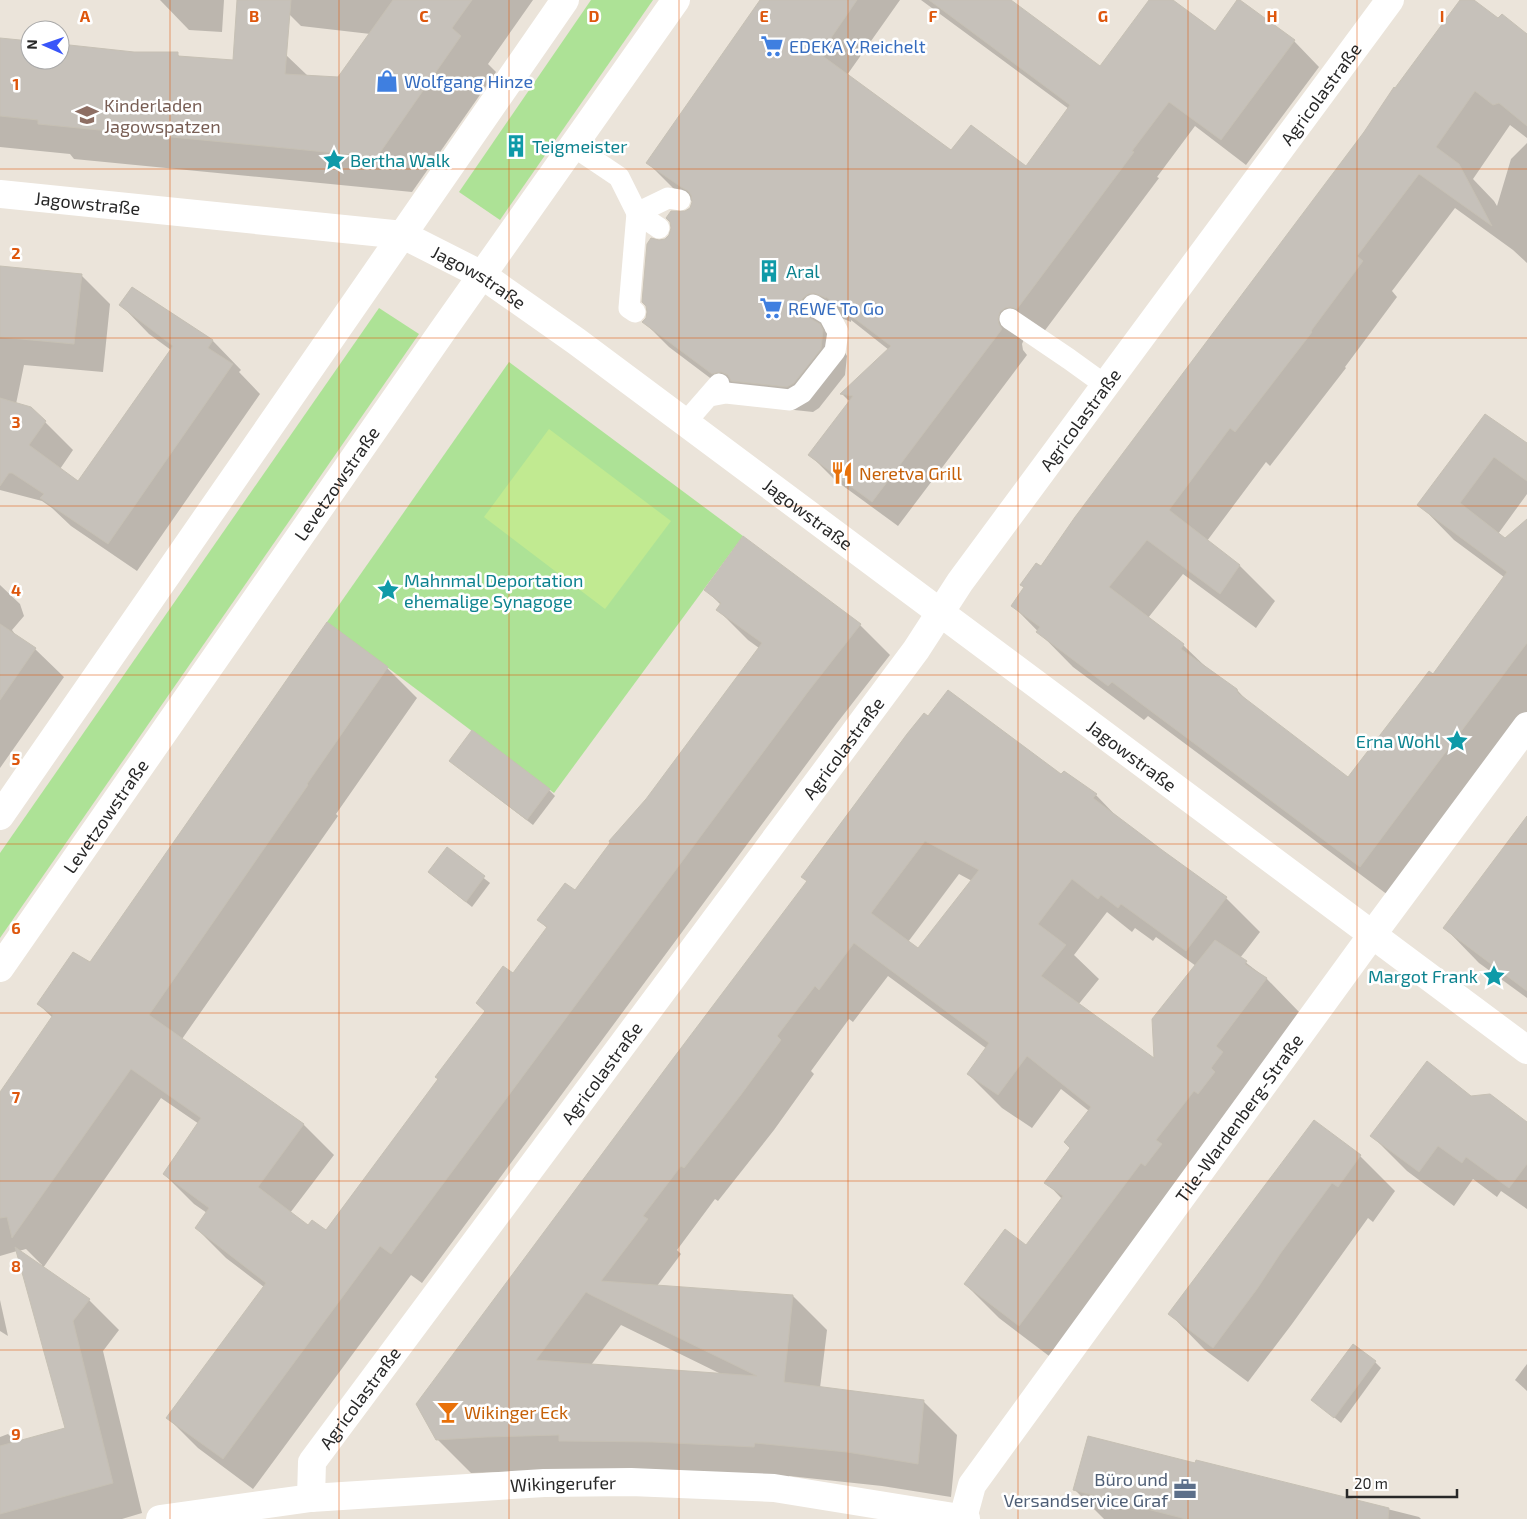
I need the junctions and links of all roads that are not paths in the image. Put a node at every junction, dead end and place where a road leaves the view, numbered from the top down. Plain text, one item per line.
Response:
1 (566, 0) edge
2 (676, 0) edge
3 (1390, 0) edge
4 (573, 146) junction
5 (0, 194) edge
6 (680, 200) dead end
7 (637, 213) junction
8 (659, 228) dead end
9 (402, 235) junction
10 (482, 274) junction
11 (813, 305) dead end
12 (635, 312) dead end
13 (1010, 319) dead end
14 (1105, 386) junction
15 (685, 423) junction
16 (939, 613) junction
17 (1527, 726) edge
18 (0, 816) edge
19 (1372, 935) junction
20 (0, 968) edge
21 (1527, 1050) edge
22 (312, 1498) junction
23 (160, 1519) edge
24 (965, 1519) edge

1 - 9 street
2 - 4 street, Levetzowstraße
3 - 14 street, Agricolastraße
4 - 7 lane
4 - 10 street, Levetzowstraße
5 - 9 street, Jagowstraße
6 - 7 lane
7 - 8 lane
7 - 12 lane
9 - 10 street, Jagowstraße
9 - 18 street
10 - 15 street, Jagowstraße
10 - 20 street, Levetzowstraße
11 - 15 lane
13 - 14 lane
14 - 16 street, Agricolastraße
15 - 16 street, Jagowstraße
16 - 19 street, Jagowstraße
16 - 22 street, Agricolastraße
17 - 19 street, Tile-Wardenberg-Straße
19 - 21 street, Jagowstraße
19 - 24 street, Tile-Wardenberg-Straße
22 - 23 street, Wikingerufer
22 - 24 street, Wikingerufer

